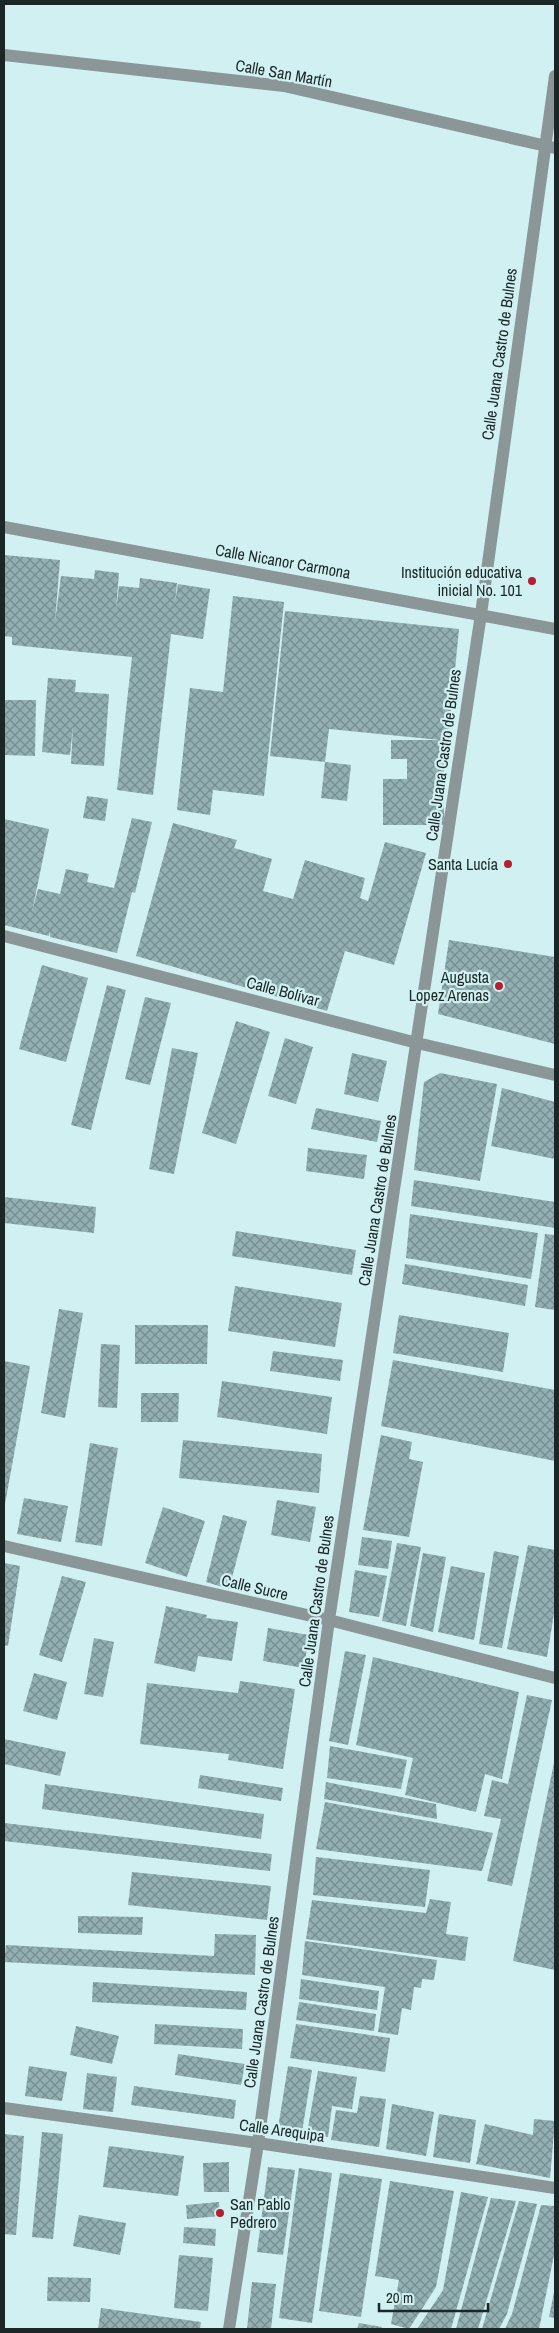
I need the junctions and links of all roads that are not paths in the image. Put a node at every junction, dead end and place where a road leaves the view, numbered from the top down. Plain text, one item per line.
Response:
1 (4, 55) edge
2 (555, 76) edge
3 (550, 147) edge
4 (4, 527) edge
5 (481, 614) junction
6 (555, 629) edge
7 (4, 936) edge
8 (417, 1043) junction
9 (555, 1075) edge
10 (4, 1546) edge
11 (329, 1620) junction
12 (555, 1678) edge
13 (4, 2108) edge
14 (258, 2143) junction
15 (555, 2188) edge
16 (229, 2329) edge

1 - 3 street, Calle San Martín
2 - 3 street, Calle Juana Castro de Bulnes
3 - 5 street, Calle Juana Castro de Bulnes
4 - 5 street, Calle Nicanor Carmona
5 - 6 street, Calle Nicanor Carmona
5 - 8 street, Calle Juana Castro de Bulnes
7 - 8 street, Calle Bolívar
8 - 9 street, Calle Bolívar
8 - 11 street, Calle Juana Castro de Bulnes
10 - 11 street, Calle Sucre
11 - 12 street, Calle Sucre
11 - 14 street, Calle Juana Castro de Bulnes
13 - 14 street, Calle Arequipa
14 - 15 street, Calle Arequipa
14 - 16 street, Calle Juana Castro de Bulnes

